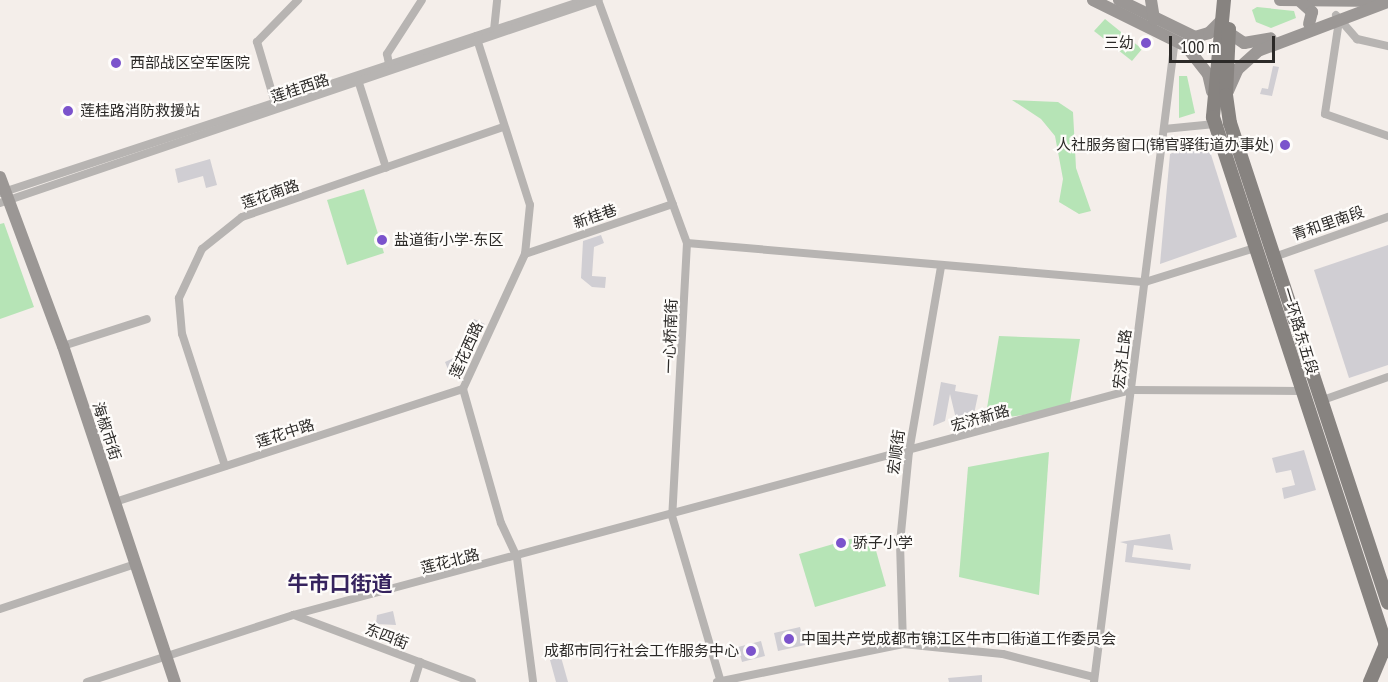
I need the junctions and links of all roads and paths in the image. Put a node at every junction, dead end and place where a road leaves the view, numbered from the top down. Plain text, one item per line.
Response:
1 (298, 0) edge
2 (422, 0) edge
3 (497, 0) edge
4 (585, 0) edge
5 (598, 0) edge
6 (1093, 0) edge
7 (1119, 0) edge
8 (1150, 0) edge
9 (1224, 0) edge
10 (1231, 0) edge
11 (1280, 0) edge
12 (1372, 0) edge
13 (1388, 1) edge
14 (1301, 3) junction
15 (1355, 15) junction
16 (1338, 18) junction
17 (1154, 20) junction
18 (1226, 21) junction
19 (1309, 24) junction
20 (494, 30) junction
21 (477, 39) junction
22 (1175, 39) junction
23 (1388, 46) edge
24 (389, 64) junction
25 (358, 78) junction
26 (1219, 94) junction
27 (276, 105) junction
28 (1215, 124) junction
29 (504, 127) junction
30 (1164, 129) junction
31 (1388, 136) edge
32 (386, 168) junction
33 (0, 177) edge
34 (4, 197) edge
35 (673, 204) junction
36 (1388, 217) edge
37 (687, 243) junction
38 (1258, 247) junction
39 (525, 254) junction
40 (1277, 256) junction
41 (941, 266) junction
42 (1145, 282) junction
43 (147, 319) dead end
44 (63, 346) junction
45 (1388, 377) edge
46 (463, 389) junction
47 (1131, 390) junction
48 (1301, 391) junction
49 (1320, 401) junction
50 (909, 452) junction
51 (225, 466) junction
52 (115, 502) junction
53 (672, 516) junction
54 (517, 558) junction
55 (135, 564) junction
56 (1388, 603) edge
57 (0, 609) edge
58 (294, 615) junction
59 (903, 644) junction
60 (1387, 647) edge
61 (165, 655) junction
62 (420, 663) junction
63 (1094, 679) edge
64 (87, 682) edge
65 (175, 682) edge
66 (414, 682) edge
67 (472, 682) edge
68 (533, 682) edge
69 (719, 682) edge
70 (1370, 682) edge

1 - 27 street
2 - 24 street
3 - 20 street
4 - 20 street, 莲桂西路
5 - 21 street, 莲桂西路
5 - 35 street, 一心桥南街
6 - 22 main road
7 - 17 main road
8 - 17 main road
9 - 18 main road
10 - 18 main road
11 - 14 main road
12 - 13 main road
12 - 14 main road
12 - 15 main road
12 - 16 main road
13 - 15 main road
14 - 19 main road
15 - 16 main road
16 - 19 main road
16 - 23 street
16 - 26 main road
16 - 31 street
17 - 18 main road
18 - 19 main road
18 - 26 main road, 一环路东五段
20 - 21 street, 莲桂西路
21 - 24 street, 莲桂西路
21 - 25 street, 莲桂西路
21 - 29 street, 莲花西路
22 - 26 main road
22 - 30 street, 宏济上路
24 - 25 street, 莲桂西路
25 - 27 street, 莲桂西路
25 - 32 street
26 - 28 main road, 一环路东五段
26 - 40 main road, 一环路东五段
27 - 34 street, 莲桂西路
28 - 30 street
28 - 38 main road, 一环路东五段
29 - 32 street, 莲花南路
29 - 39 street, 莲花西路
30 - 42 street, 宏济上路
32 - 51 street, 莲花南路
33 - 34 main road, 海椒市街
34 - 44 main road, 海椒市街
35 - 37 street, 一心桥南街
35 - 39 street, 新桂巷
36 - 40 street, 青和里南段
37 - 41 street
37 - 53 street, 一心桥南街
38 - 42 street
38 - 48 main road, 一环路东五段
39 - 46 street, 莲花西路
40 - 49 main road, 一环路东五段
41 - 42 street
41 - 50 street, 宏顺街
42 - 47 street, 宏济上路
43 - 44 street
44 - 52 main road, 海椒市街
45 - 49 street
46 - 51 street, 莲花中路
46 - 54 street, 莲花西路
47 - 48 street, 宏济新路
47 - 50 street, 宏济新路
47 - 63 street, 宏济上路
48 - 60 main road, 一环路东五段
49 - 56 main road, 一环路东五段
50 - 53 street, 宏济新路
50 - 59 street, 宏顺街
51 - 52 street, 莲花中路
52 - 55 main road, 海椒市街
53 - 54 street, 莲花北路
53 - 69 street, 一心桥南街
54 - 58 street, 莲花北路
54 - 68 street, 莲花西路
55 - 57 street
55 - 61 main road, 海椒市街
58 - 61 street, 莲花北路
58 - 62 street, 东四街
59 - 63 street
59 - 69 street
60 - 70 main road
61 - 64 street, 莲花北路
61 - 65 main road, 海椒市街
62 - 66 street
62 - 67 street, 东四街

